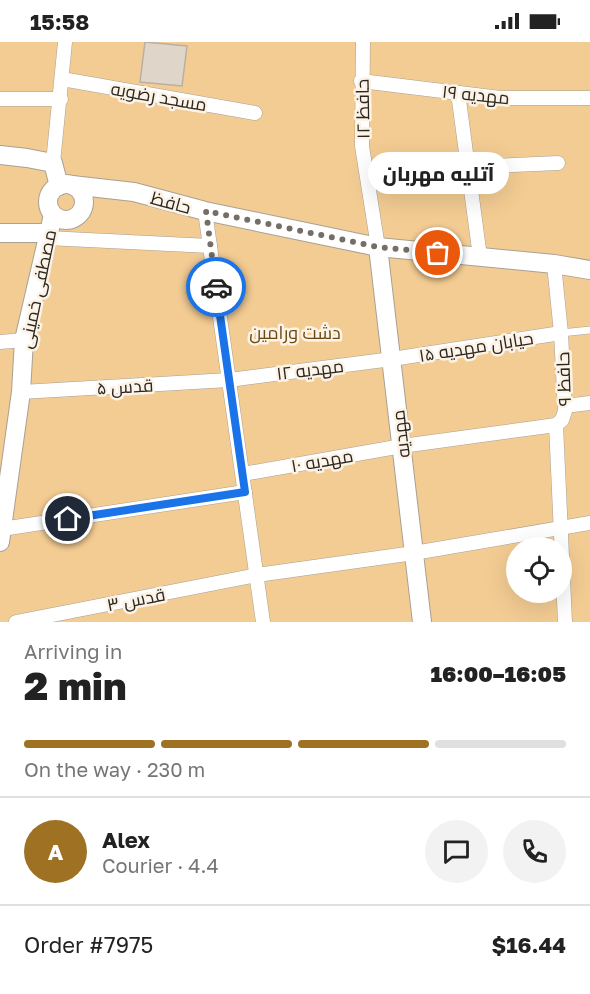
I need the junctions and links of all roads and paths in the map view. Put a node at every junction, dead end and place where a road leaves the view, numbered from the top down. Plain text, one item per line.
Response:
1 (65, 42) edge
2 (363, 42) edge
3 (62, 79) junction
4 (362, 81) junction
5 (458, 93) junction
6 (590, 98) edge
7 (0, 99) edge
8 (61, 99) junction
9 (255, 113) dead end
10 (0, 155) edge
11 (53, 163) junction
12 (558, 163) dead end
13 (468, 167) junction
14 (66, 186) junction
15 (134, 192) junction
16 (206, 211) junction
17 (81, 213) junction
18 (53, 215) junction
19 (0, 233) edge
20 (48, 236) junction
21 (210, 246) junction
22 (378, 247) junction
23 (480, 257) junction
24 (554, 264) junction
25 (590, 270) edge
26 (590, 330) edge
27 (561, 333) junction
28 (24, 340) junction
29 (0, 342) edge
30 (392, 359) junction
31 (229, 380) junction
32 (21, 392) junction
33 (590, 403) edge
34 (565, 406) junction
35 (556, 426) junction
36 (402, 446) junction
37 (6, 461) edge
38 (243, 474) junction
39 (245, 492) junction
40 (590, 523) edge
41 (1, 526) edge
42 (562, 527) junction
43 (414, 553) junction
44 (257, 575) junction
45 (16, 622) edge
46 (264, 622) edge
47 (423, 622) edge
48 (565, 622) edge

1 - 3 street
2 - 4 street, حافظ ۱۲
3 - 8 street
3 - 9 street, مسجد رضویه
4 - 5 street, مهدیه ۱۹
4 - 22 street, حافظ ۱۲
5 - 6 street, مهدیه ۱۹
5 - 13 street
7 - 8 street
8 - 11 street
10 - 11 street
11 - 14 street
12 - 13 street
13 - 23 street
14 - 15 street, حافظ
14 - 17 street
14 - 18 street
15 - 16 street, حافظ
15 - 17 street
16 - 21 street
16 - 22 street, حافظ
17 - 18 street
18 - 20 street, مصطفی خمینی
19 - 20 street
20 - 21 street
20 - 28 street, مصطفی خمینی
21 - 31 street
22 - 23 street, حافظ
22 - 30 street, مهدیه
23 - 24 street, حافظ
24 - 25 street, حافظ
24 - 27 street, حافظ ۹
26 - 27 lane
27 - 30 street, حیابان مهدیه ۱۵
27 - 34 street, حافظ ۹
28 - 29 street
28 - 32 street, مصطفی خمینی
30 - 31 street, مهدیه ۱۲
30 - 36 street, مهدیه
31 - 32 street, قدس ۵
31 - 38 street
32 - 37 street, مصطفی خمینی
33 - 34 street
34 - 35 street, حافظ ۹
35 - 36 street, مهدیه ۱۰
35 - 42 street, حافظ ۹
36 - 38 street, مهدیه ۱۰
36 - 43 street, مهدیه
37 - 41 street, مصطفی خمینی
38 - 39 street
39 - 41 street
39 - 44 street
40 - 42 street, قدس ۳
42 - 43 street, قدس ۳
42 - 48 street, حافظ ۹
43 - 44 street, قدس ۳
43 - 47 street, مهدیه
44 - 45 street, قدس ۳
44 - 46 street

